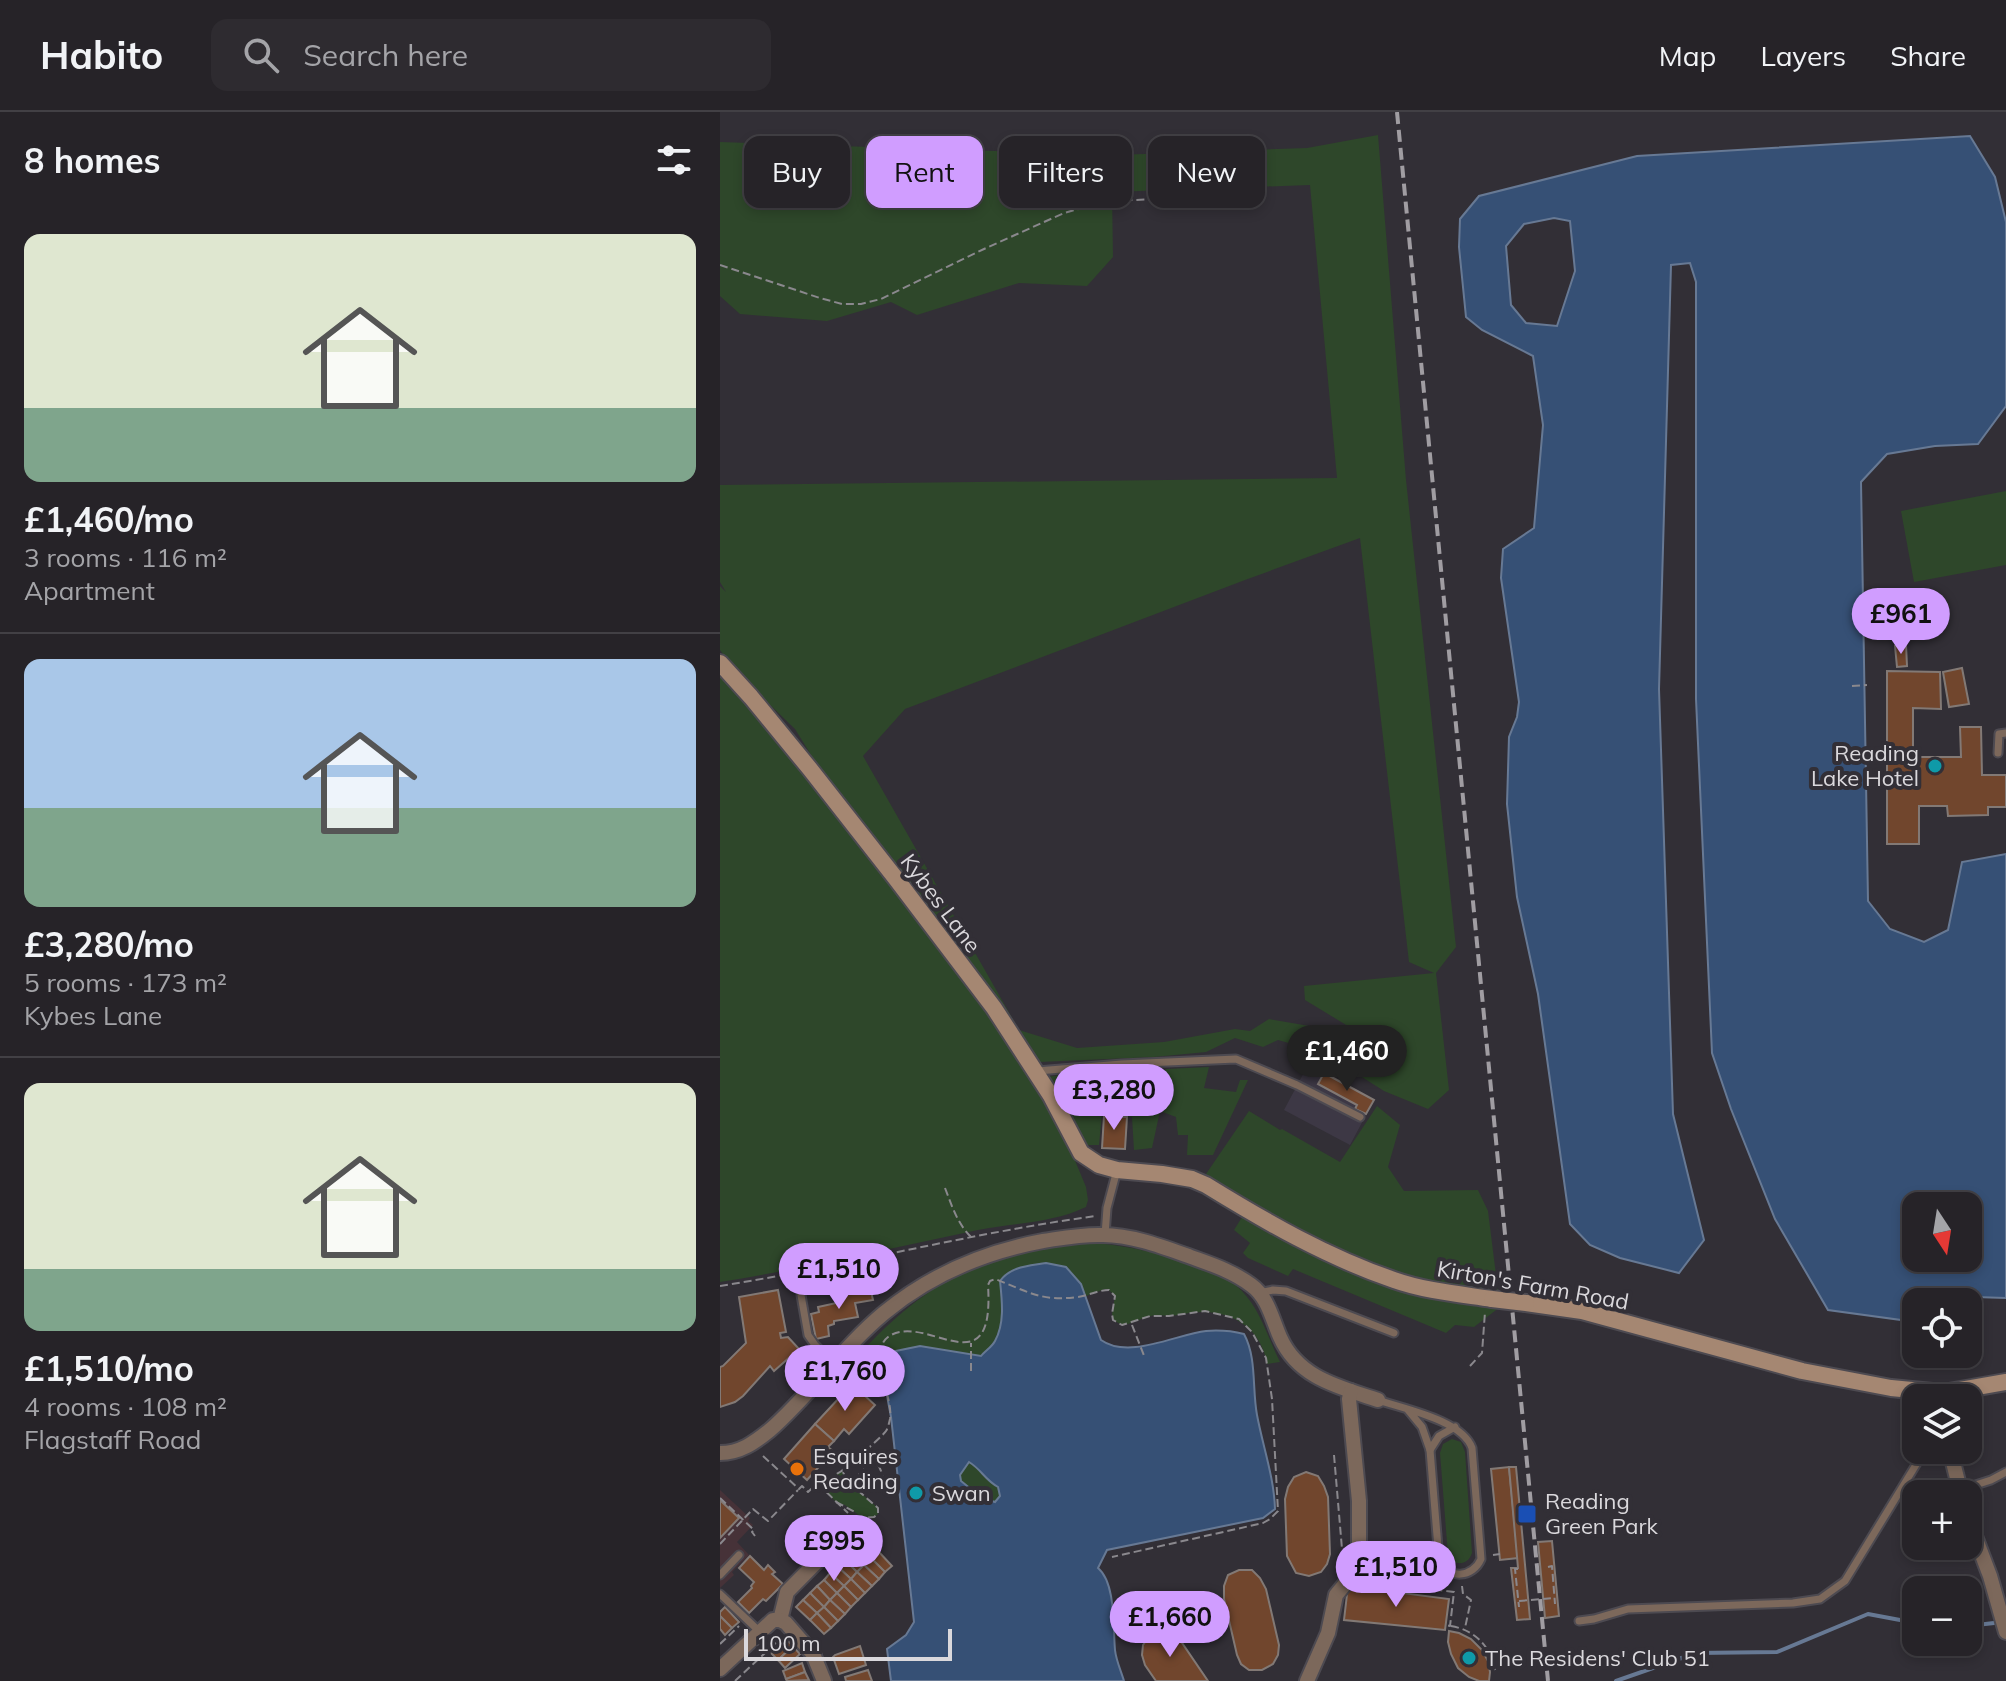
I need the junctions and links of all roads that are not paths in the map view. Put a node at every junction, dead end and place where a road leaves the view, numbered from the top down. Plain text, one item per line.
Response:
1 (720, 663) edge
2 (2006, 733) edge
3 (1998, 753) dead end
4 (1035, 1071) junction
5 (1360, 1117) dead end
6 (1117, 1170) junction
7 (1105, 1235) junction
8 (1259, 1293) junction
9 (801, 1295) dead end
10 (1394, 1333) dead end
11 (833, 1363) junction
12 (2006, 1382) edge
13 (1982, 1387) edge
14 (1902, 1390) edge
15 (1351, 1391) junction
16 (1378, 1400) joint
17 (1408, 1410) junction
18 (1455, 1427) junction
19 (1430, 1450) junction
20 (720, 1453) edge
21 (1916, 1464) edge
22 (2006, 1472) edge
23 (1982, 1483) edge
24 (851, 1527) dead end
25 (739, 1555) dead end
26 (1982, 1555) edge
27 (1357, 1559) junction
28 (1396, 1563) dead end
29 (720, 1575) edge
30 (720, 1594) edge
31 (1579, 1621) dead end
32 (786, 1624) junction
33 (760, 1632) junction
34 (2006, 1632) edge
35 (720, 1669) edge
36 (824, 1681) edge
37 (1307, 1681) edge

1 - 4 street, Kybes Lane
2 - 3 lane
4 - 5 lane
4 - 6 street, Kybes Lane
6 - 7 lane
6 - 14 street, Kirton's Farm Road, bridge
7 - 8 street
7 - 11 street
8 - 10 lane
8 - 15 street
9 - 11 lane
11 - 20 street
12 - 13 street, Kirton's Farm Road
15 - 16 street
15 - 27 street
16 - 17 lane
17 - 18 lane
17 - 19 lane
18 - 19 lane
18 - 19 lane
21 - 31 lane
22 - 23 lane
24 - 32 street
25 - 29 lane
26 - 34 street
27 - 28 lane
27 - 37 street
30 - 33 lane
32 - 33 street
32 - 36 street
33 - 35 street

